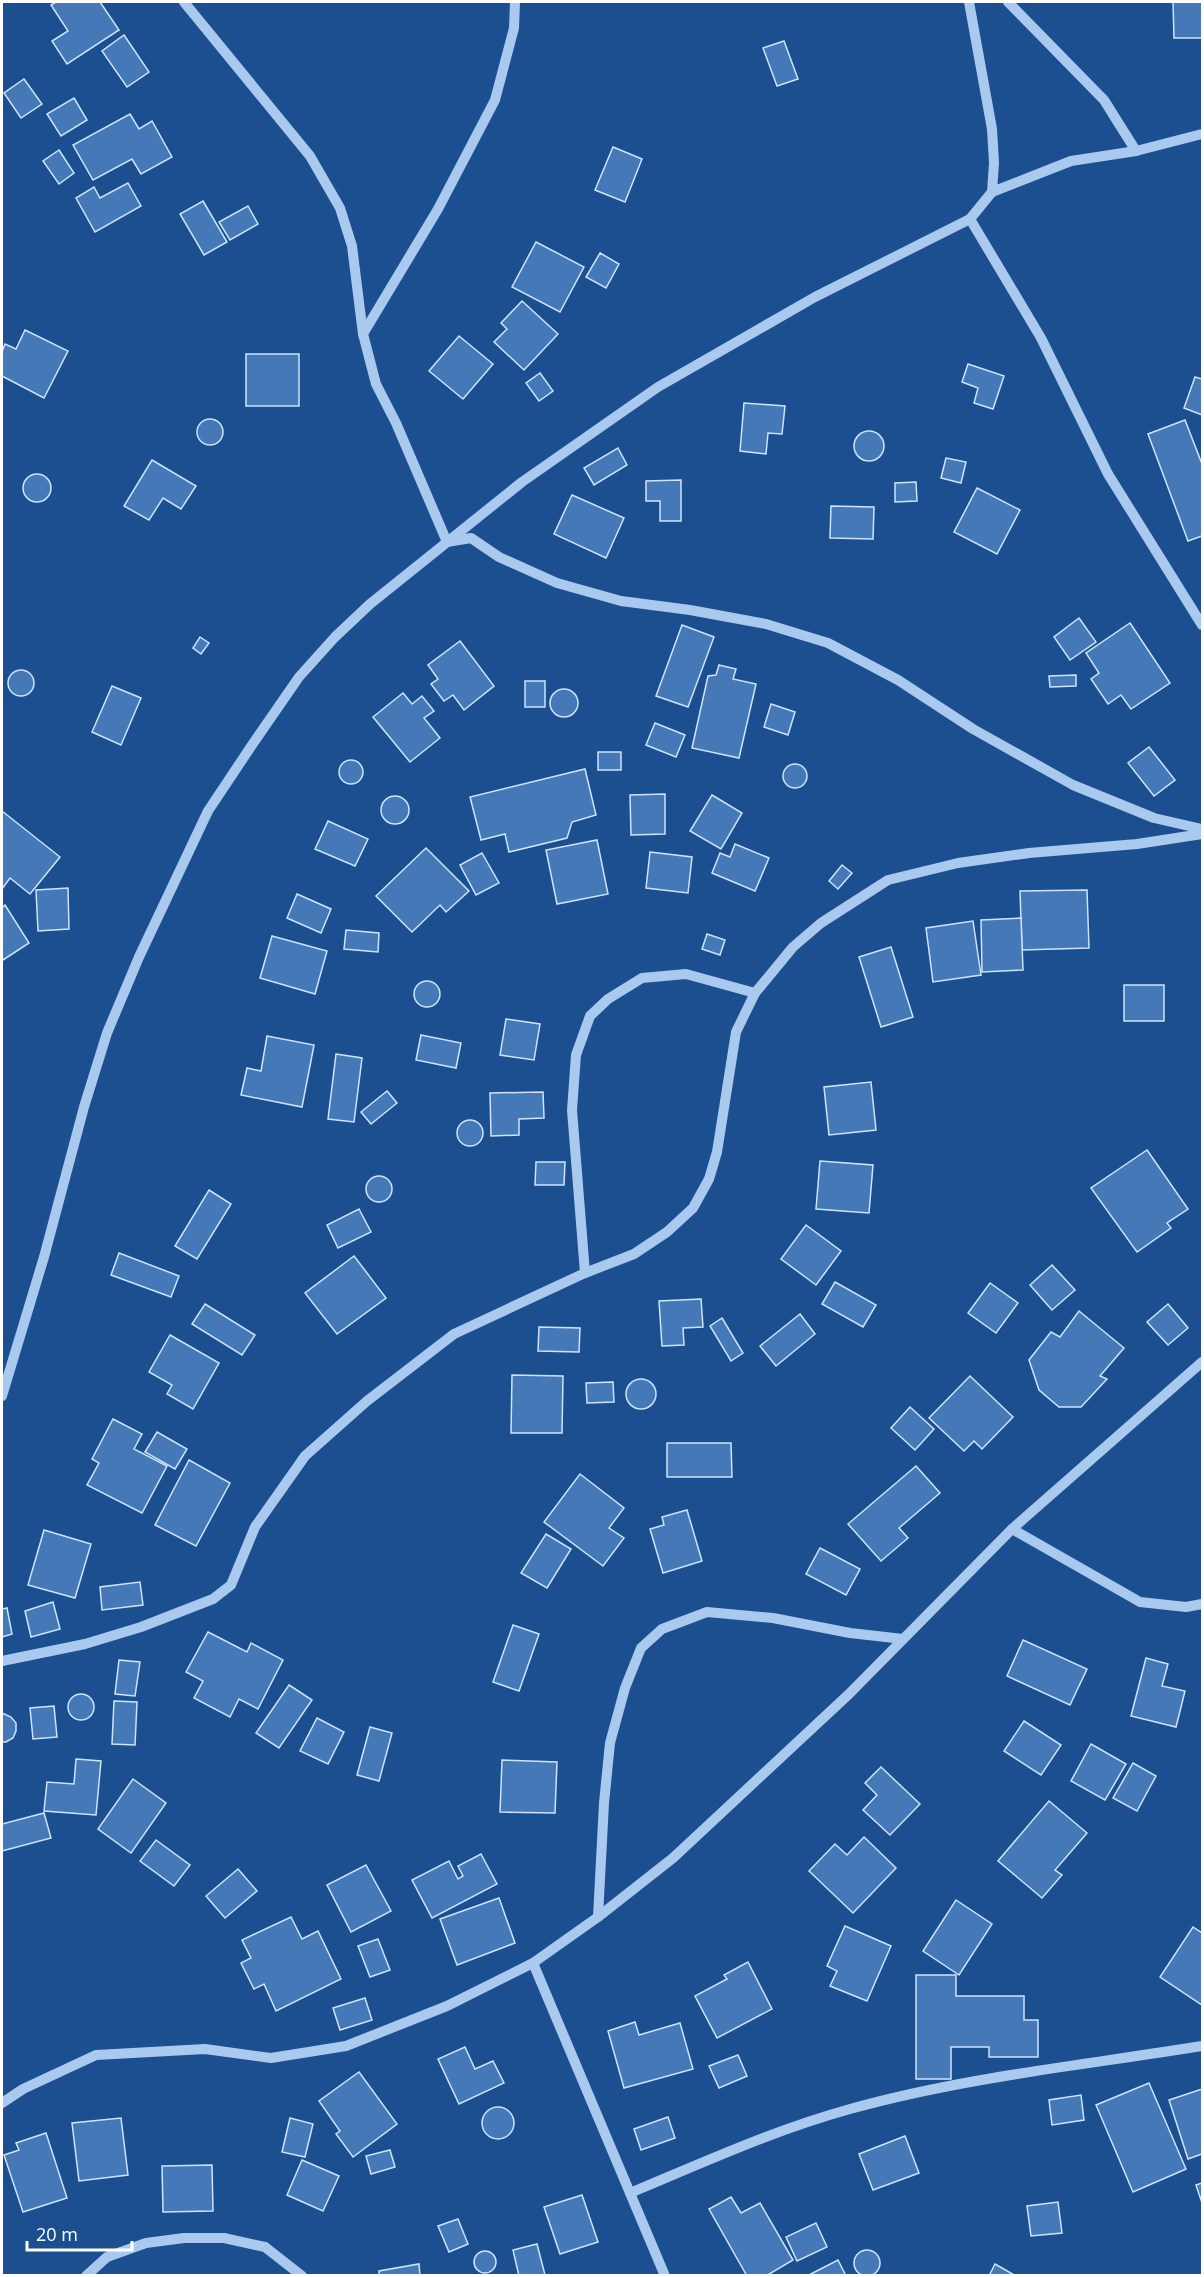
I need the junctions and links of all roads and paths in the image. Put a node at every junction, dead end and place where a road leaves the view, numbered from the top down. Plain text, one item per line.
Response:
1 (184, 2) edge
2 (515, 2) edge
3 (969, 2) edge
4 (1008, 2) edge
5 (1203, 134) edge
6 (1136, 151) junction
7 (992, 192) junction
8 (970, 219) junction
9 (363, 334) junction
10 (447, 543) junction
11 (1203, 625) edge
12 (1203, 829) edge
13 (1203, 834) edge
14 (755, 993) junction
15 (585, 1273) junction
16 (1203, 1362) edge
17 (2, 1396) edge
18 (1012, 1529) junction
19 (1203, 1604) edge
20 (903, 1639) junction
21 (2, 1661) edge
22 (598, 1917) junction
23 (533, 1964) junction
24 (1203, 2046) edge
25 (2, 2103) edge
26 (630, 2193) junction
27 (86, 2276) edge
28 (302, 2276) edge
29 (665, 2276) edge

1 - 9 street
2 - 9 street
3 - 7 street
4 - 6 street
5 - 6 street
6 - 7 street
7 - 8 street
8 - 10 street
8 - 11 street
9 - 10 street
10 - 12 street
10 - 17 street
13 - 14 street
14 - 15 street
14 - 15 street
15 - 21 street
16 - 18 street
18 - 19 street
18 - 20 street
20 - 22 street
20 - 22 street
22 - 23 street
23 - 25 street
23 - 26 street
24 - 26 street
26 - 29 street
27 - 28 street

